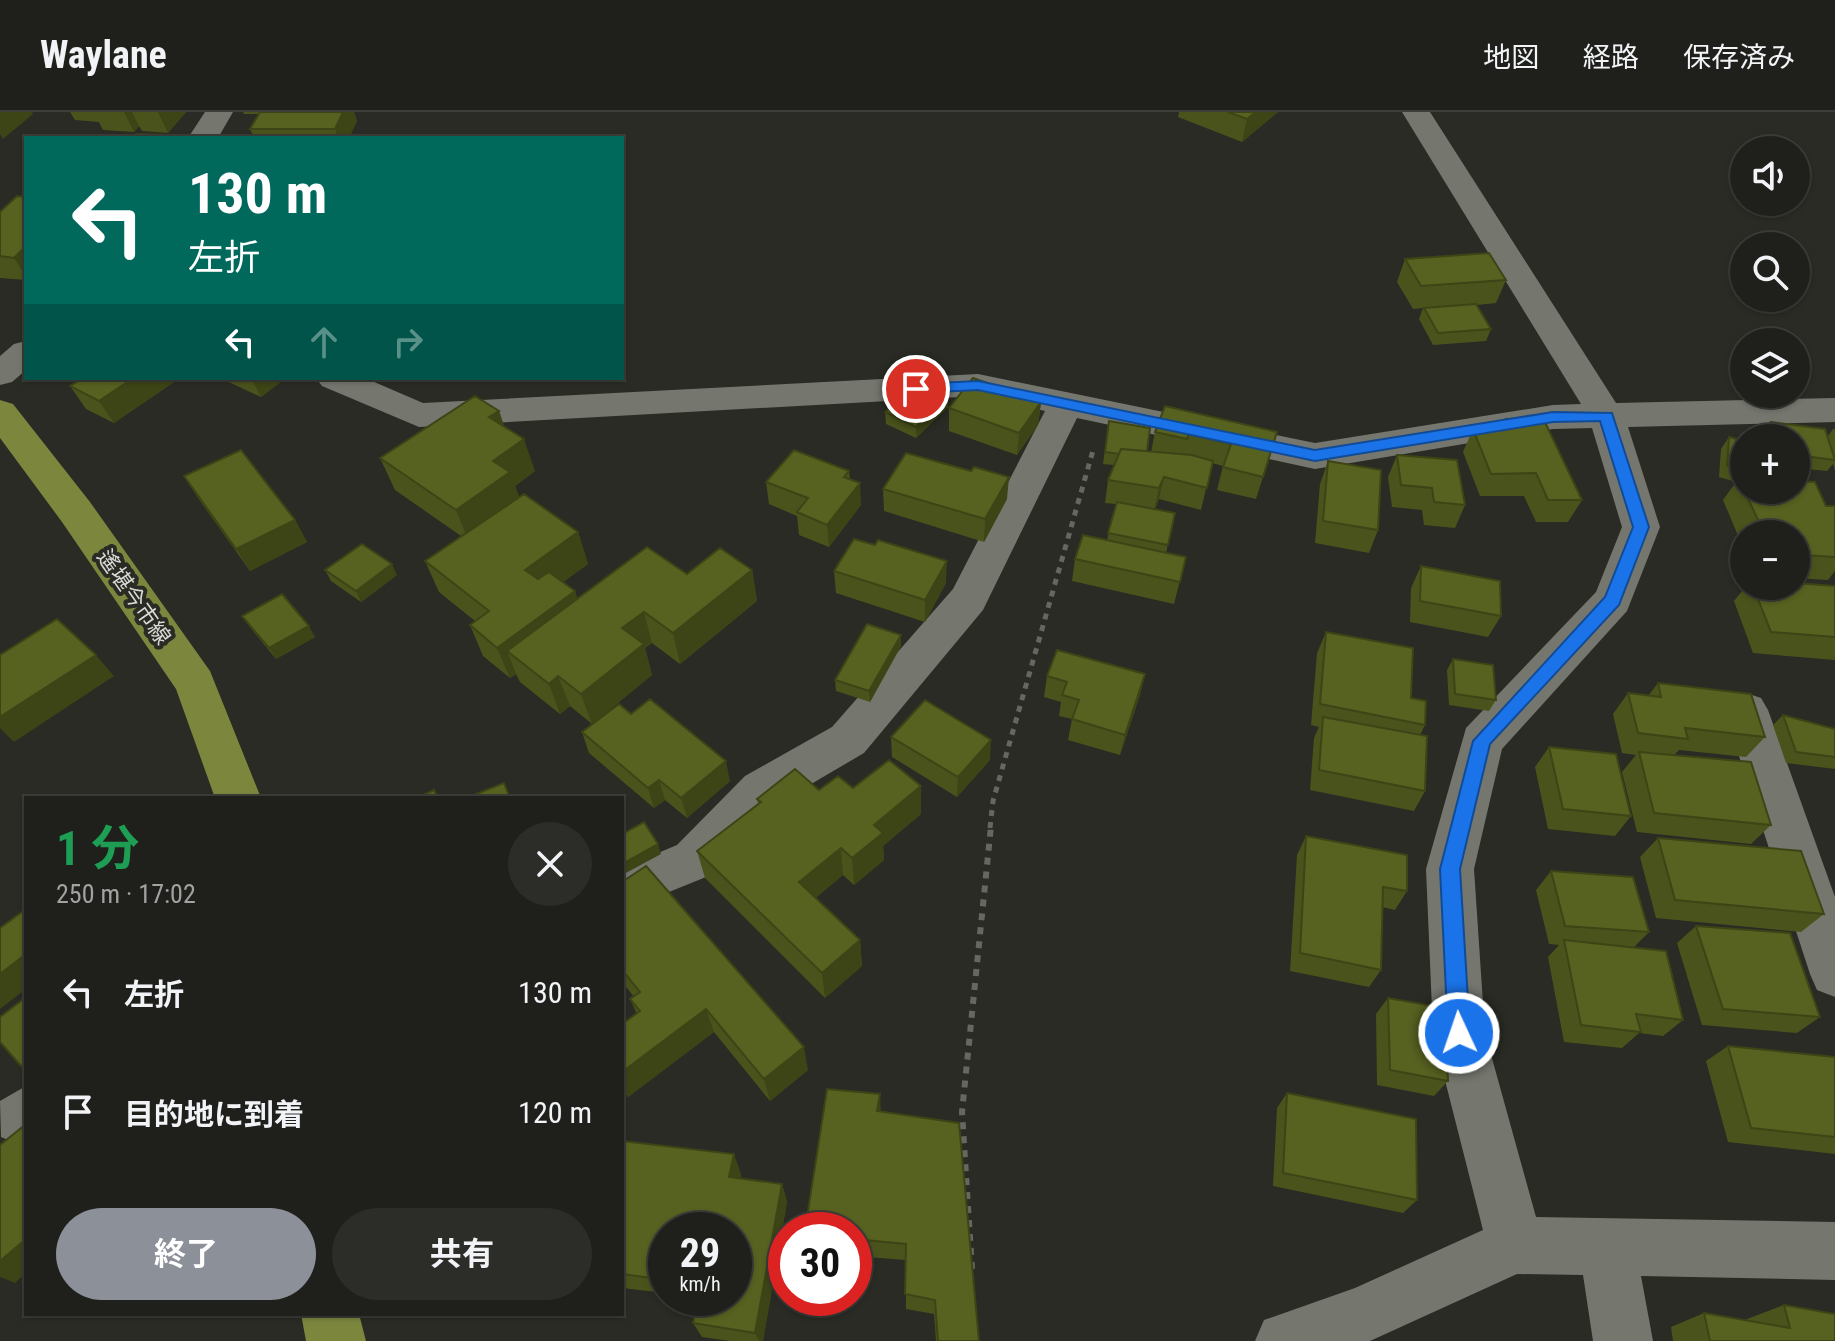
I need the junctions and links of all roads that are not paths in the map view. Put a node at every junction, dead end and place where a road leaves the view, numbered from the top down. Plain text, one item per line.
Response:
1 (219, 112) edge
2 (1416, 112) edge
3 (204, 136) edge
4 (24, 354) edge
5 (0, 374) edge
6 (339, 380) edge
7 (1085, 408) junction
8 (1835, 410) edge
9 (0, 412) edge
10 (1606, 416) junction
11 (1746, 710) edge
12 (237, 796) edge
13 (1820, 876) edge
14 (624, 889) edge
15 (1835, 974) edge
16 (1515, 1245) junction
17 (1607, 1247) junction
18 (1835, 1251) edge
19 (330, 1316) edge
20 (336, 1341) edge
21 (1285, 1341) edge
22 (1623, 1341) edge

1 - 3 street
2 - 10 street
4 - 5 street
6 - 7 street
7 - 10 street
7 - 14 street
8 - 10 street
9 - 12 main road, 遙堪今市線
10 - 16 street
11 - 13 street
13 - 15 street
16 - 17 street
16 - 21 street
17 - 18 street
17 - 22 street
19 - 20 main road

